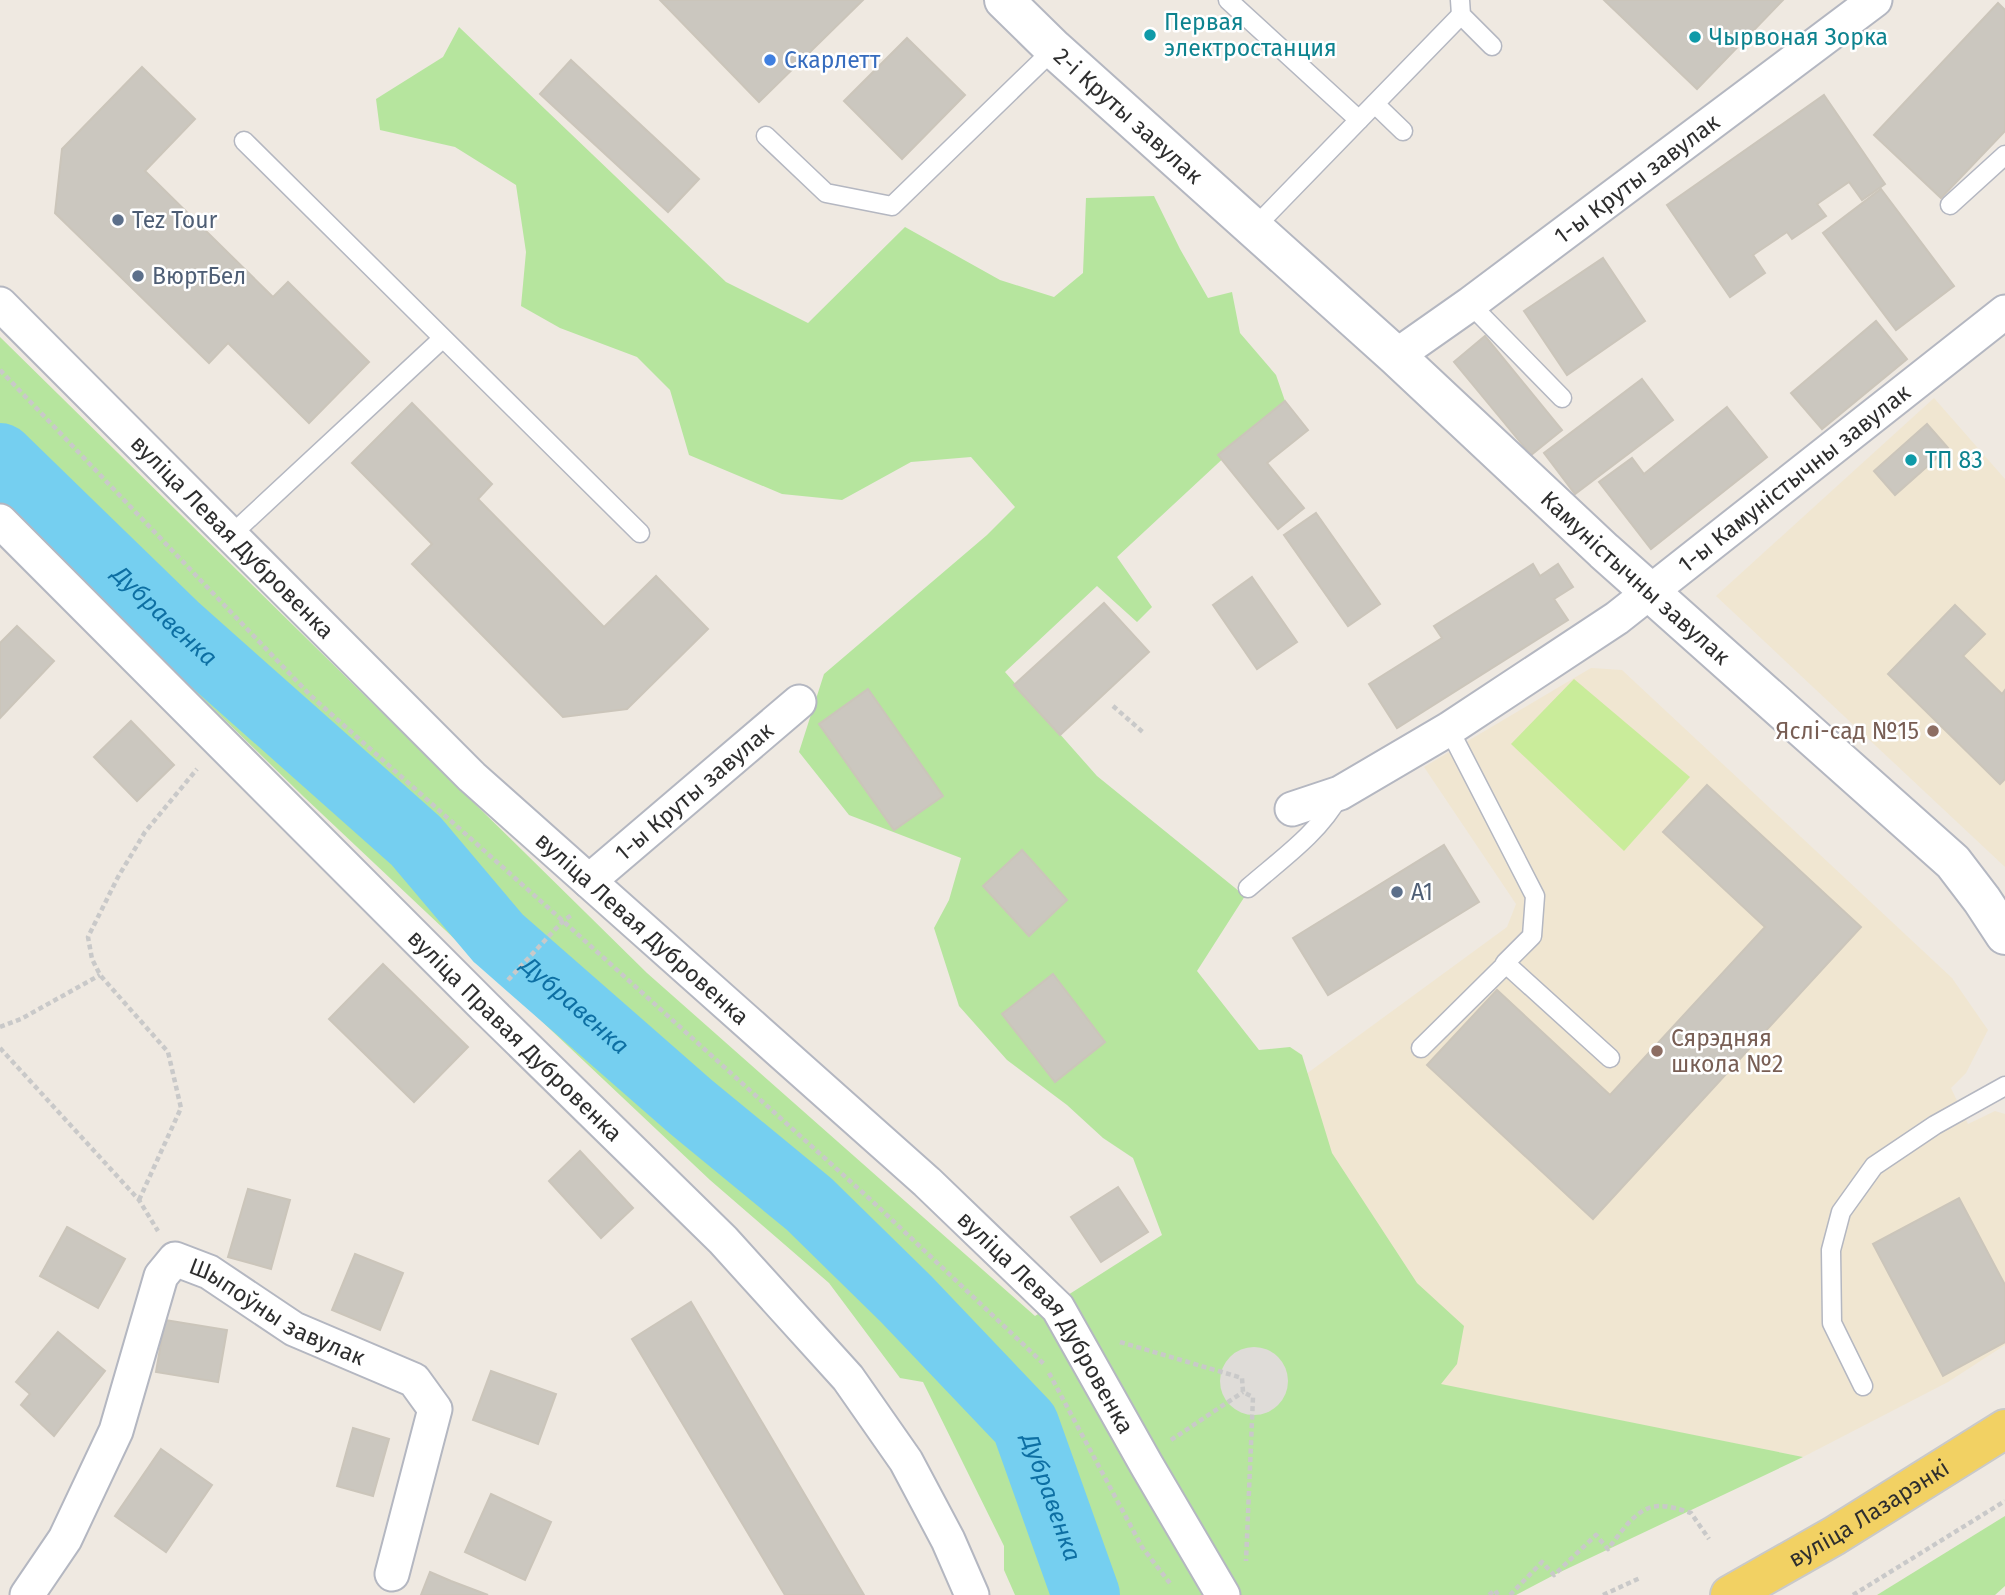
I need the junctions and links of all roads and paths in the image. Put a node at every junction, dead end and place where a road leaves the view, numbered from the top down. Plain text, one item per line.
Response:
1 (1004, 0) edge
2 (1228, 0) edge
3 (1875, 0) edge
4 (1460, 8) edge
5 (1492, 46) dead end
6 (1054, 49) junction
7 (1375, 104) junction
8 (1359, 120) junction
9 (1403, 131) dead end
10 (766, 136) dead end
11 (244, 141) dead end
12 (2005, 155) edge
13 (1950, 205) dead end
14 (1253, 229) junction
15 (0, 304) edge
16 (1470, 304) junction
17 (2005, 312) edge
18 (442, 339) junction
19 (1396, 356) junction
20 (0, 370) edge
21 (1562, 398) dead end
22 (0, 521) edge
23 (640, 533) dead end
24 (231, 535) junction
25 (1651, 592) junction
26 (799, 702) dead end
27 (1114, 706) dead end
28 (1449, 729) junction
29 (1145, 734) dead end
30 (189, 778) dead end
31 (1340, 793) junction
32 (1292, 809) dead end
33 (589, 881) junction
34 (1248, 888) dead end
35 (554, 930) dead end
36 (2005, 935) edge
37 (1506, 964) junction
38 (100, 975) junction
39 (503, 986) dead end
40 (0, 1027) edge
41 (0, 1048) edge
42 (1421, 1048) dead end
43 (1610, 1058) dead end
44 (2005, 1086) edge
45 (139, 1200) junction
46 (175, 1259) junction
47 (1114, 1340) dead end
48 (1863, 1386) dead end
49 (1244, 1392) junction
50 (2005, 1429) edge
51 (1169, 1441) dead end
52 (2005, 1501) edge
53 (1709, 1539) dead end
54 (1245, 1565) dead end
55 (392, 1574) dead end
56 (1640, 1578) dead end
57 (27, 1595) edge
58 (972, 1595) edge
59 (1179, 1595) edge
60 (1223, 1595) edge
61 (1489, 1595) edge
62 (1498, 1595) edge
63 (1510, 1595) edge
64 (1603, 1595) edge
65 (1730, 1595) edge
66 (1853, 1595) edge

1 - 6 street, 2-і Круты завулак
2 - 8 lane
3 - 16 street, 1-ы Круты завулак
4 - 5 lane
4 - 7 lane
6 - 10 lane
6 - 14 street, 2-і Круты завулак
7 - 8 lane
7 - 9 lane
8 - 14 lane
11 - 18 lane
12 - 13 lane
14 - 19 street, Камуністычны завулак
15 - 24 street, вуліца Левая Дубровенка
16 - 19 street, 1-ы Круты завулак
16 - 21 lane
17 - 25 street, 1-ы Камуністычны завулак
18 - 23 lane
18 - 24 lane
19 - 25 street, Камуністычны завулак
20 - 59 path
22 - 58 street, вуліца Правая Дубровенка
24 - 33 street, вуліца Левая Дубровенка
25 - 28 street, 1-ы Камуністычны завулак
25 - 36 street, Камуністычны завулак
26 - 33 street, 1-ы Круты завулак
27 - 29 path
28 - 31 street, 1-ы Камуністычны завулак
28 - 37 lane
30 - 38 path
31 - 32 street, 1-ы Камуністычны завулак
31 - 34 lane
33 - 60 street, вуліца Левая Дубровенка
35 - 39 path
37 - 42 lane
37 - 43 lane
38 - 40 path
38 - 45 path
41 - 45 path
44 - 48 lane
45 - 46 path
46 - 55 street, Шыпоўны завулак
46 - 57 street, Шыпоўны завулак
47 - 49 path
49 - 51 path
49 - 54 path
50 - 65 main road, вуліца Лазарэнкі
52 - 66 path
53 - 63 path
56 - 64 path
61 - 62 path

